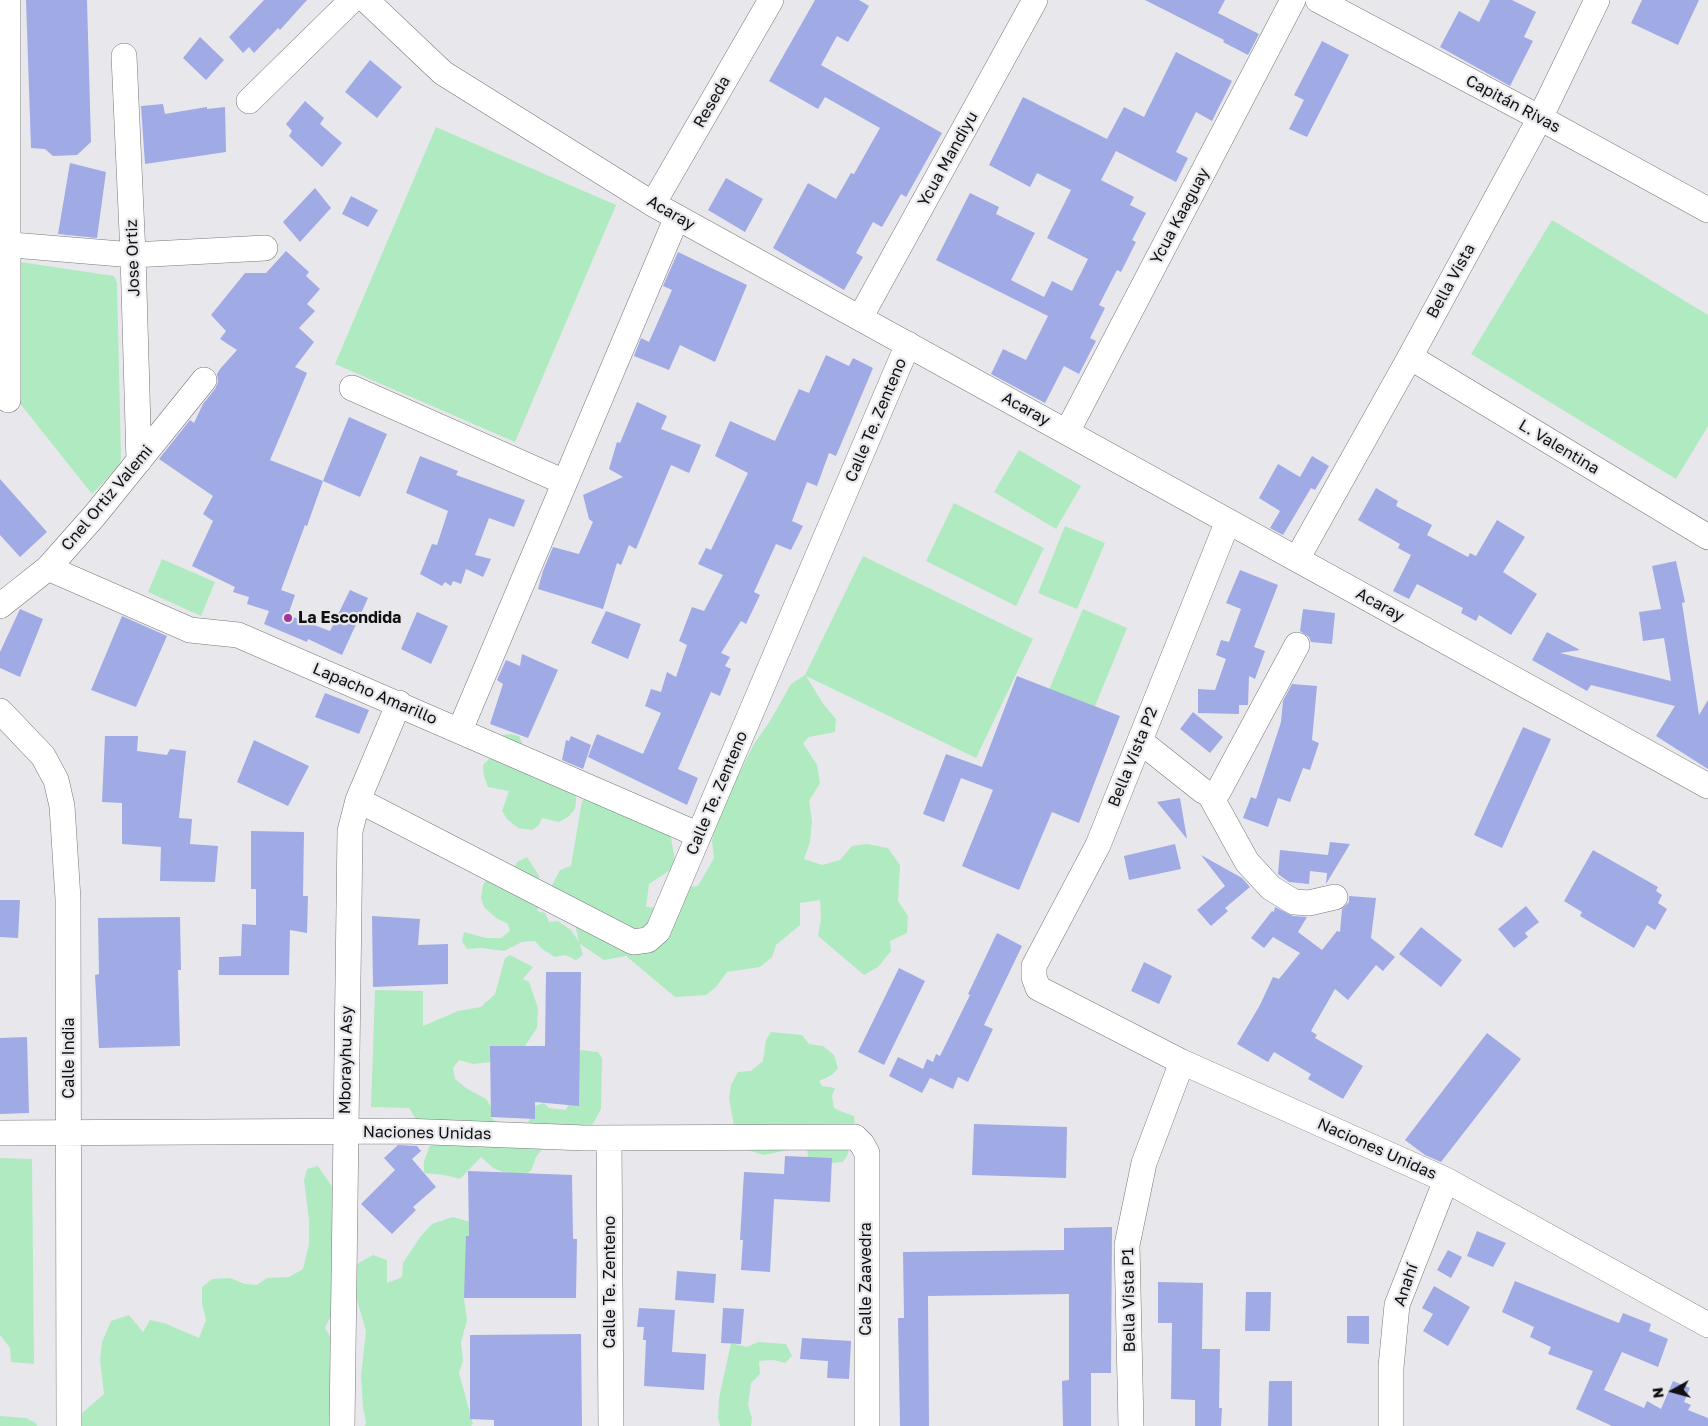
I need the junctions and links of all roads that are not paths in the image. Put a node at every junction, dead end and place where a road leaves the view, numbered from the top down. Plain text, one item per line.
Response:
1 (8, 0) edge
2 (352, 0) edge
3 (366, 0) edge
4 (1035, 0) edge
5 (1292, 0) edge
6 (1318, 0) edge
7 (1597, 0) edge
8 (766, 2) edge
9 (124, 56) dead end
10 (249, 101) dead end
11 (1540, 118) junction
12 (653, 204) junction
13 (1708, 210) edge
14 (677, 217) junction
15 (4, 244) edge
16 (265, 248) dead end
17 (133, 255) junction
18 (860, 318) junction
19 (908, 344) junction
20 (1410, 357) junction
21 (204, 380) dead end
22 (352, 388) dead end
23 (8, 400) dead end
24 (1067, 432) junction
25 (138, 461) junction
26 (564, 482) junction
27 (1228, 521) junction
28 (1708, 537) edge
29 (1297, 559) junction
30 (48, 568) junction
31 (0, 606) edge
32 (1297, 646) dead end
33 (399, 703) junction
34 (0, 711) edge
35 (460, 730) junction
36 (1140, 741) junction
37 (1708, 786) edge
38 (1210, 795) junction
39 (358, 800) junction
40 (699, 835) junction
41 (1335, 897) dead end
42 (1038, 988) joint
43 (1182, 1062) junction
44 (345, 1132) junction
45 (0, 1133) edge
46 (69, 1133) junction
47 (855, 1137) joint
48 (610, 1138) junction
49 (1446, 1180) junction
50 (1708, 1325) edge
51 (69, 1426) edge
52 (342, 1426) edge
53 (611, 1426) edge
54 (867, 1426) edge
55 (1131, 1426) edge
56 (1391, 1426) edge

1 - 15 street
2 - 10 street
3 - 12 street, Acaray
4 - 18 street, Ycua Mandiyu
5 - 24 street, Ycua Kaaguay
6 - 11 street, Capitán Rivas
7 - 11 street, Bella Vista
8 - 12 street, Reseda
9 - 17 street, Jose Ortiz
11 - 13 street, Capitán Rivas
11 - 20 street, Bella Vista
12 - 14 street, Acaray
14 - 18 street, Acaray
14 - 26 street
15 - 17 street
15 - 23 street
16 - 17 street
17 - 25 street, Jose Ortiz
18 - 19 street, Acaray
19 - 24 street, Acaray
19 - 40 street, Calle Te. Zenteno
20 - 28 street, L. Valentina
20 - 29 street, Bella Vista
21 - 25 street, Cnel Ortiz Valemi
22 - 26 street
24 - 27 street, Acaray
25 - 30 street, Cnel Ortiz Valemi
26 - 35 street
27 - 29 street, Acaray
27 - 36 street, Bella Vista P2
29 - 37 street, Acaray
30 - 31 street, Cnel Ortiz Valemi
30 - 33 street, Lapacho Amarillo
32 - 38 street
33 - 35 street, Lapacho Amarillo
33 - 39 street, Mborayhu Asy
34 - 46 street, Calle India
35 - 40 street, Lapacho Amarillo
36 - 38 street
36 - 42 street, Bella Vista P2
38 - 41 street
39 - 40 street, Calle Te. Zenteno
39 - 44 street, Mborayhu Asy
42 - 43 street, Naciones Unidas
43 - 49 street, Naciones Unidas
43 - 55 street, Bella Vista P1
44 - 46 street, Naciones Unidas
44 - 48 street, Naciones Unidas
44 - 52 street, Mborayhu Asy
45 - 46 street, Naciones Unidas
46 - 51 street, Calle India
47 - 48 street, Naciones Unidas
47 - 54 street, Calle Zaavedra
48 - 53 street, Calle Te. Zenteno
49 - 50 street, Naciones Unidas
49 - 56 street, Anahí

